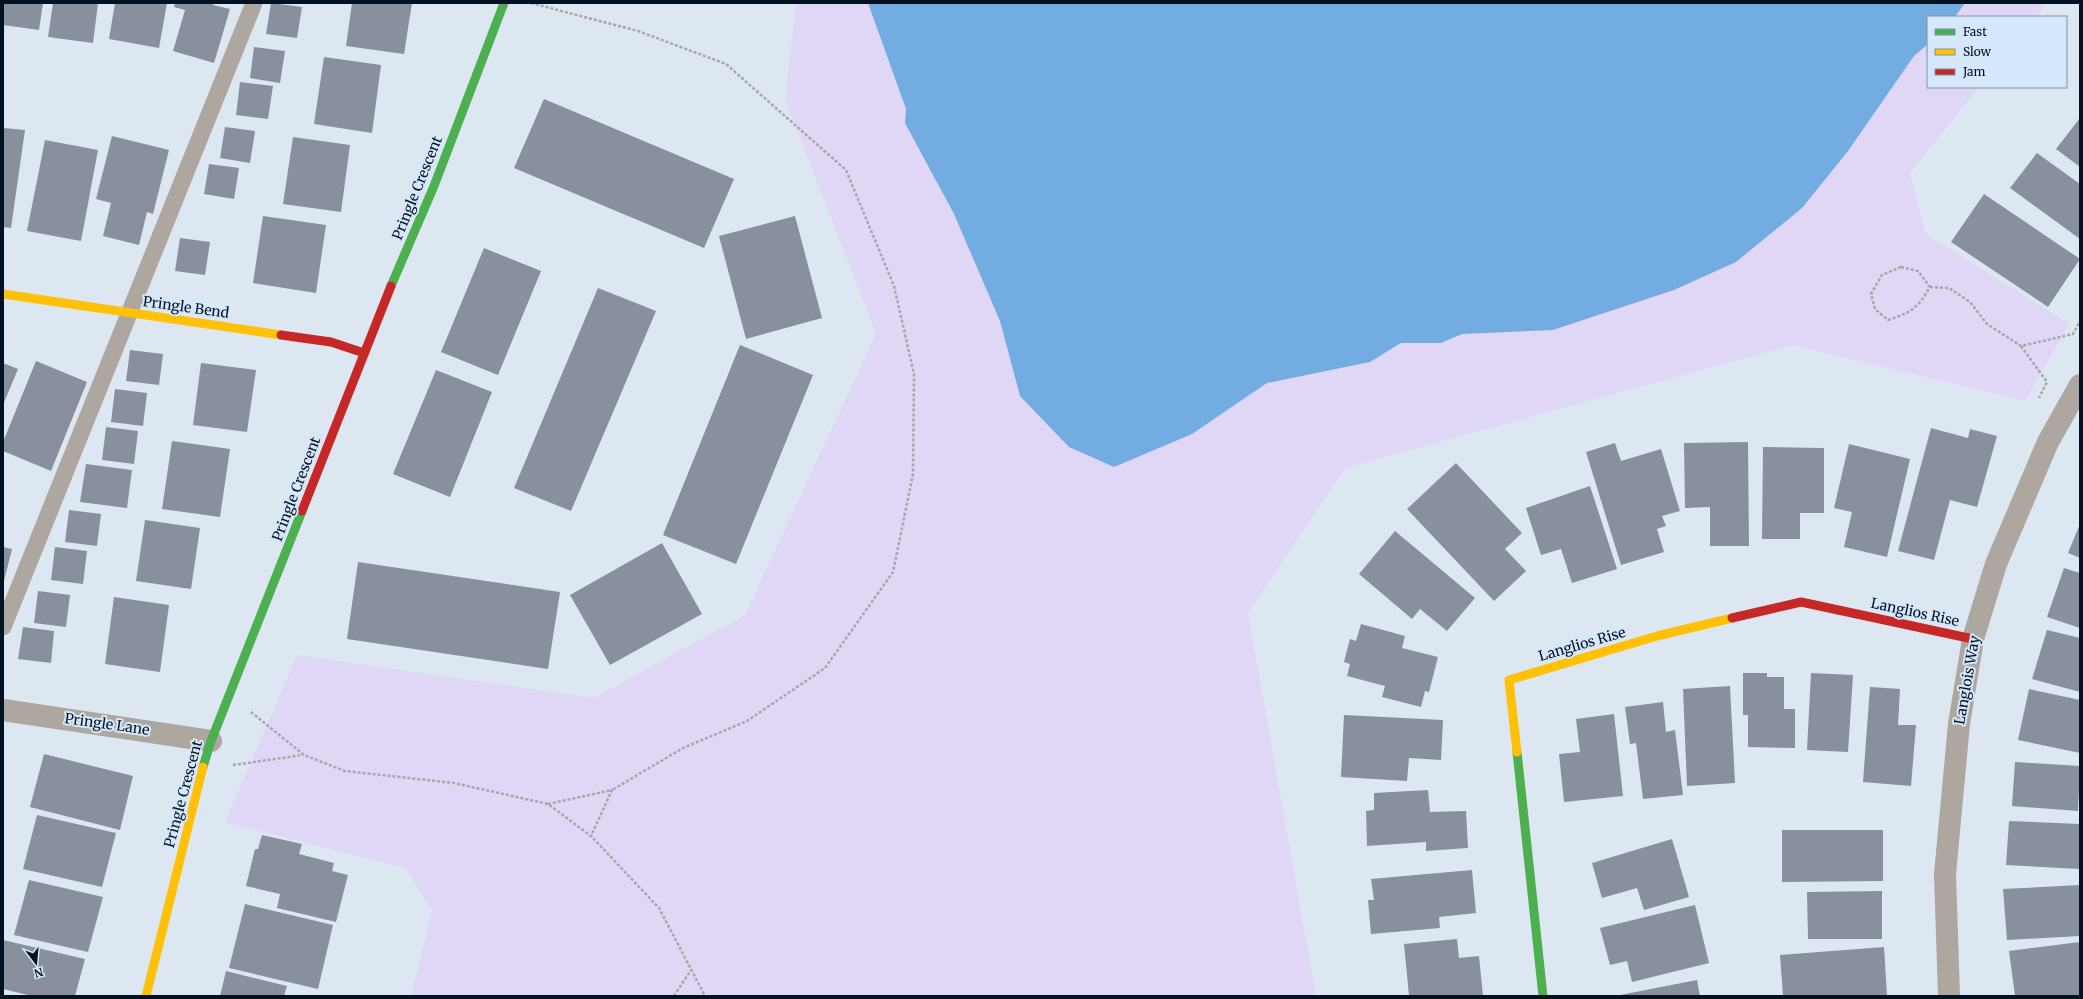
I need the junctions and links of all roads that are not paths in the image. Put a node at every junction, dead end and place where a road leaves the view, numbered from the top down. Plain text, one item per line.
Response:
1 (254, 3) edge
2 (504, 3) edge
3 (3, 294) edge
4 (128, 312) junction
5 (364, 353) junction
6 (2080, 386) edge
7 (3, 627) edge
8 (1973, 639) junction
9 (3, 710) edge
10 (211, 741) junction
11 (146, 996) edge
12 (1543, 996) edge
13 (1949, 996) edge

1 - 4 lane
2 - 5 street, Pringle Crescent
3 - 4 street, Pringle Bend
4 - 5 street, Pringle Bend
4 - 7 lane
5 - 10 street, Pringle Crescent
6 - 8 street, Langlois Way
8 - 12 street, Langlios Rise
8 - 13 street, Langlois Way
9 - 10 street, Pringle Lane
10 - 11 street, Pringle Crescent

